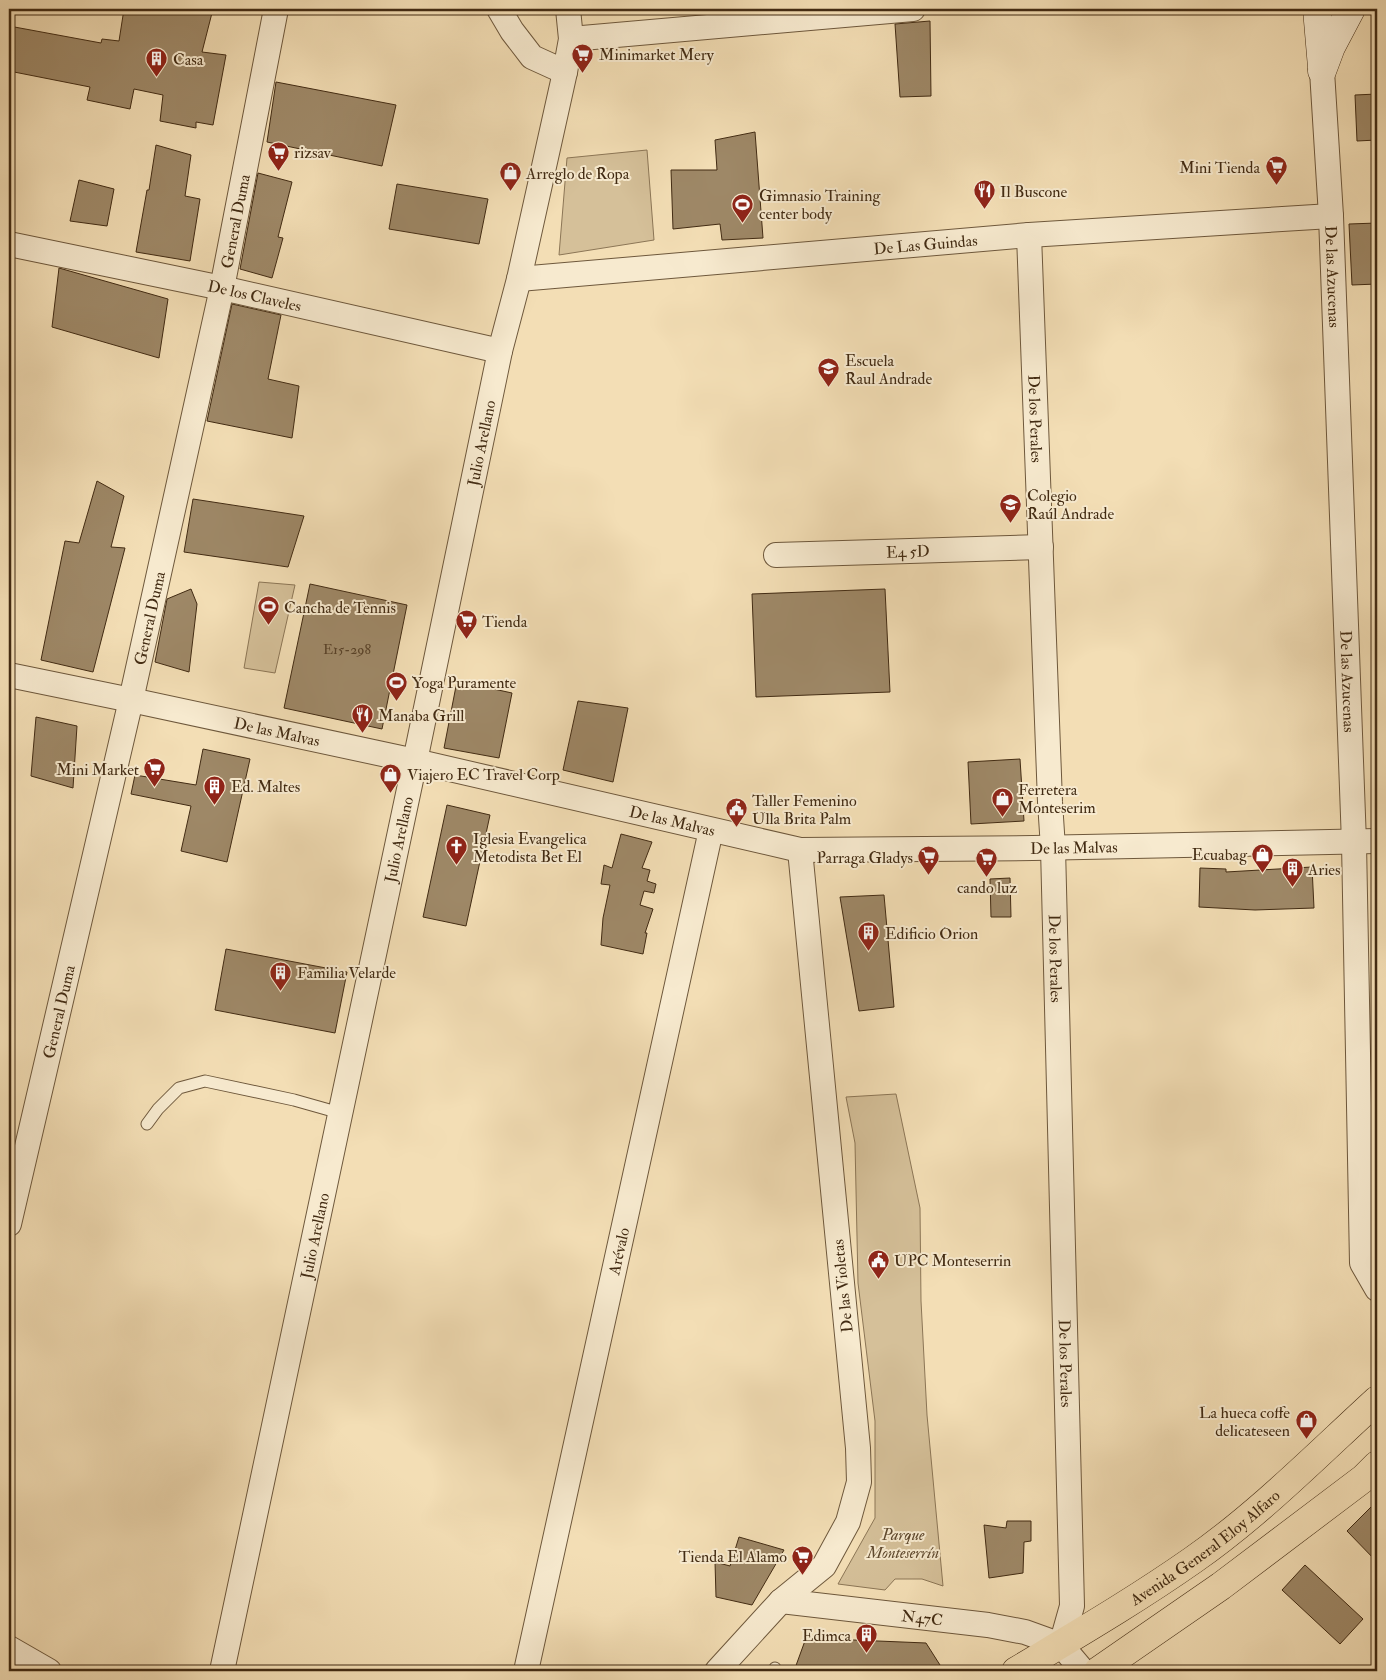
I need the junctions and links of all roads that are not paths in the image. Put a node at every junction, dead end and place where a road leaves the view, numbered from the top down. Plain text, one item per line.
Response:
1 (276, 9) edge
2 (499, 9) edge
3 (568, 9) edge
4 (913, 9) edge
5 (1317, 9) edge
6 (1351, 9) edge
7 (571, 39) junction
8 (1322, 71) junction
9 (564, 72) junction
10 (1331, 216) junction
11 (1029, 235) junction
12 (9, 244) edge
13 (519, 279) junction
14 (222, 288) junction
15 (500, 350) junction
16 (1041, 547) junction
17 (776, 555) dead end
18 (9, 675) edge
19 (132, 700) junction
20 (415, 761) junction
21 (711, 830) junction
22 (1377, 841) edge
23 (1354, 843) junction
24 (1053, 848) junction
25 (800, 850) junction
26 (340, 1113) junction
27 (147, 1124) dead end
28 (9, 1224) edge
29 (1377, 1289) edge
30 (1377, 1400) edge
31 (1377, 1465) edge
32 (781, 1601) junction
33 (1061, 1645) junction
34 (9, 1648) edge
35 (49, 1671) edge
36 (222, 1671) edge
37 (526, 1671) edge
38 (717, 1671) edge
39 (1016, 1671) edge
40 (1083, 1671) edge
41 (1098, 1671) edge

1 - 14 street, General Duma
2 - 9 street
3 - 7 street, Julio Arellano
4 - 7 street
5 - 8 street, De las Azucenas
6 - 8 street, De las Azucenas
7 - 9 street, Julio Arellano
8 - 10 street, De las Azucenas
9 - 13 street, Julio Arellano
10 - 11 street, De Las Guindas
10 - 23 street, De las Azucenas
11 - 13 street, De Las Guindas
11 - 16 street, De los Perales
12 - 14 street, De los Claveles
13 - 15 street, Julio Arellano
14 - 15 street, De los Claveles
14 - 19 street, General Duma
15 - 20 street, Julio Arellano
16 - 17 street, E4 5D
16 - 24 street, De los Perales
18 - 19 street, De las Malvas
19 - 20 street, De las Malvas
19 - 28 street, General Duma
20 - 21 street, De las Malvas
20 - 26 street, Julio Arellano
21 - 25 street, De las Malvas
21 - 37 street, Arévalo
22 - 23 street, De las Malvas
23 - 24 street, De las Malvas
23 - 29 street, De las Azucenas
24 - 25 street, De las Malvas
24 - 33 street, De los Perales
25 - 32 street, De las Violetas
26 - 27 lane
26 - 36 street, Julio Arellano
30 - 33 main road, Avenida General Eloy Alfaro
31 - 41 main road
32 - 33 street, N47C
32 - 38 street, De las Violetas
33 - 39 main road, Avenida General Eloy Alfaro
33 - 40 street
34 - 35 street

